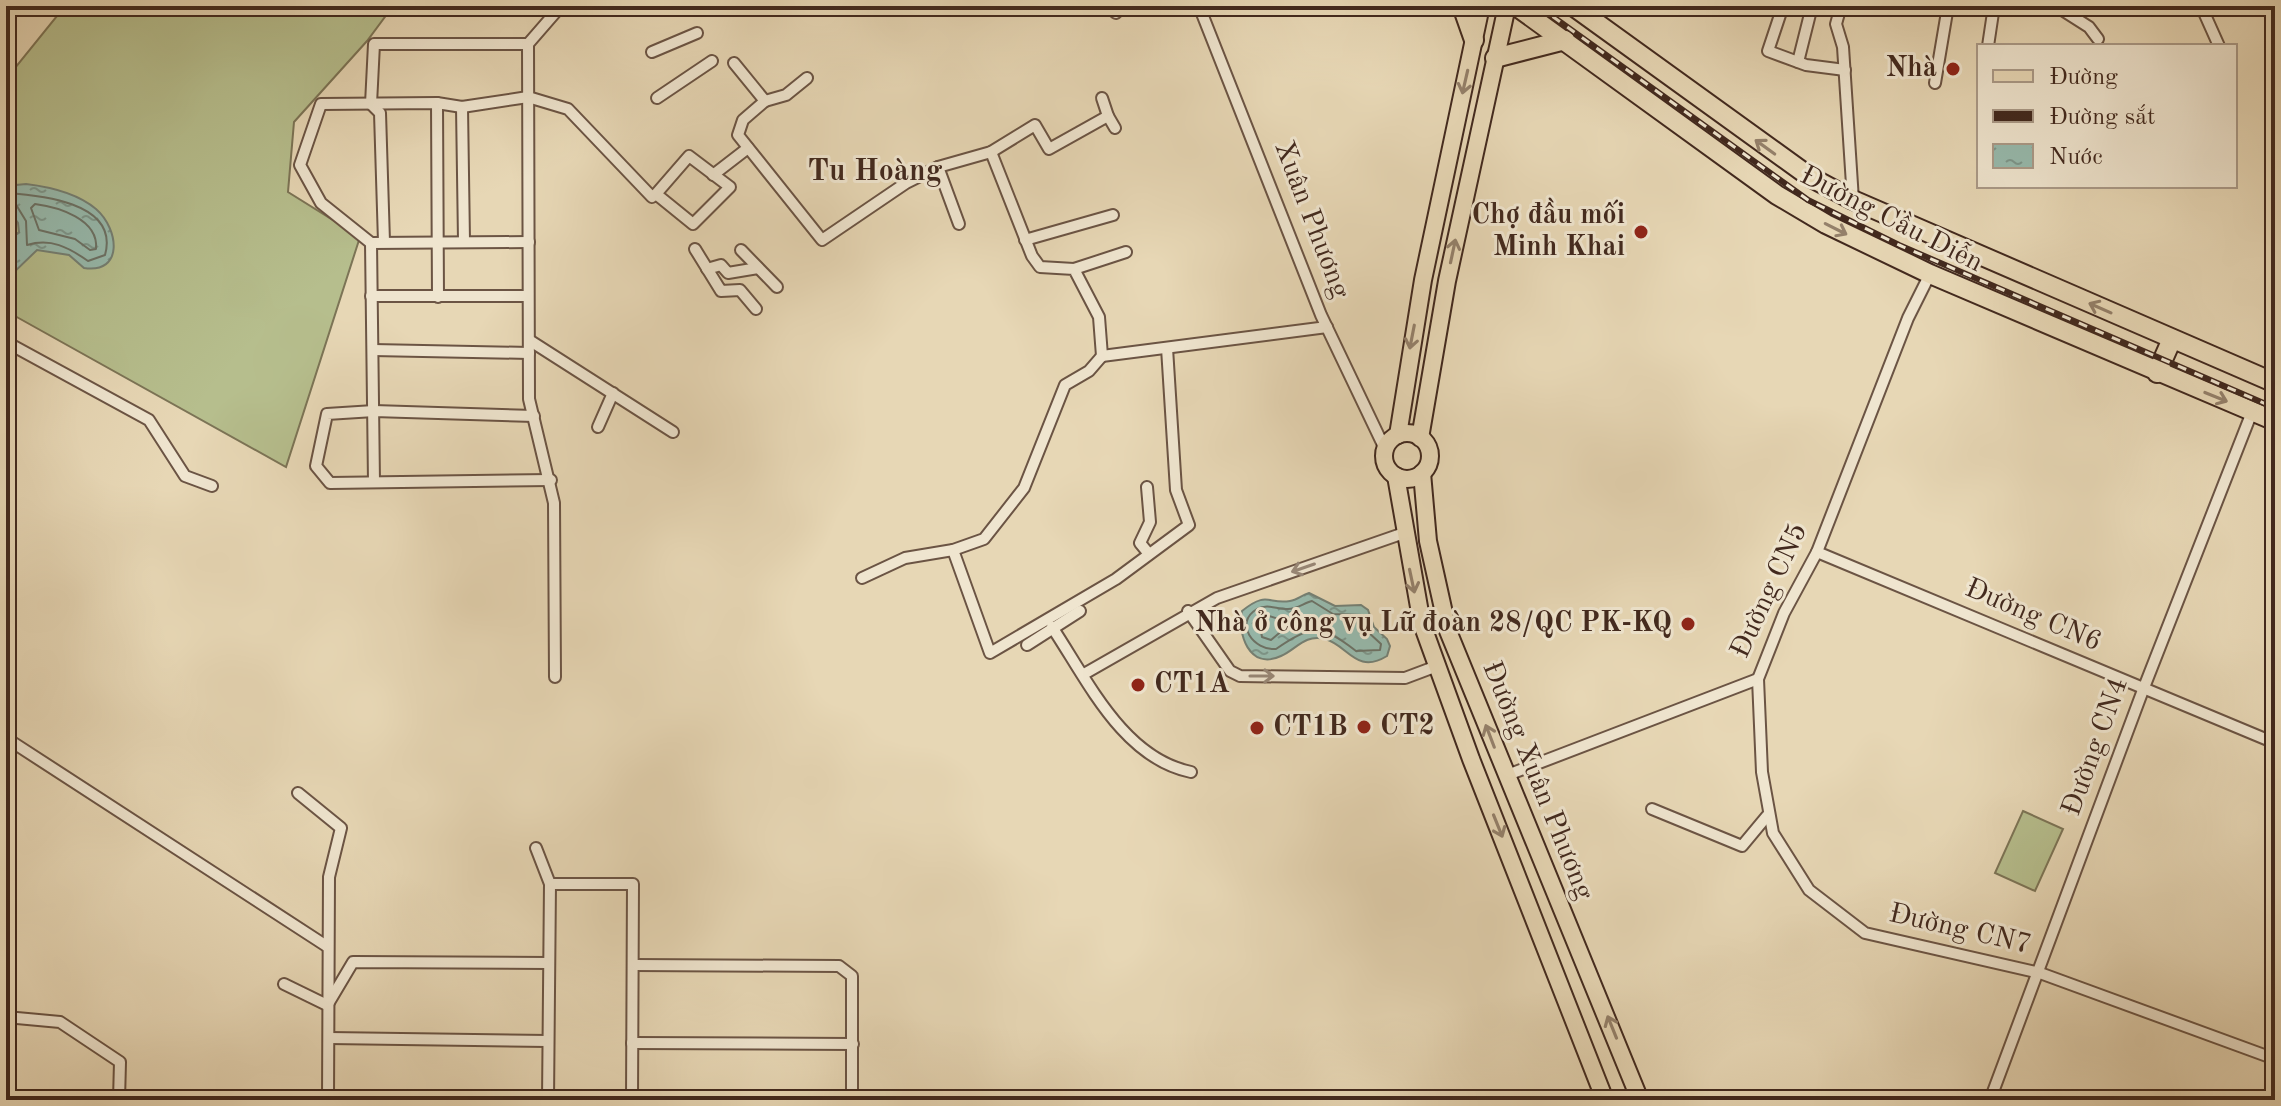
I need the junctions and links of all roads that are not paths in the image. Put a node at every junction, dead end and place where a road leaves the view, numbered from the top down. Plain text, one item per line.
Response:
1 (561, 6) edge
2 (1199, 6) edge
3 (1462, 6) edge
4 (1481, 6) edge
5 (1507, 6) edge
6 (1516, 6) edge
7 (1573, 6) edge
8 (1783, 6) edge
9 (1812, 6) edge
10 (1841, 6) edge
11 (1948, 6) edge
12 (1994, 6) edge
13 (2056, 6) edge
14 (2266, 6) edge
15 (2201, 7) edge
16 (2275, 14) edge
17 (697, 33) dead end
18 (2098, 39) dead end
19 (1474, 40) junction
20 (1565, 40) junction
21 (528, 44) junction
22 (1988, 44) edge
23 (2218, 44) edge
24 (652, 52) dead end
25 (1495, 58) junction
26 (712, 61) dead end
27 (1798, 62) junction
28 (734, 63) dead end
29 (1845, 70) junction
30 (807, 78) dead end
31 (1935, 83) dead end
32 (528, 97) junction
33 (657, 98) dead end
34 (1102, 98) dead end
35 (765, 101) junction
36 (437, 103) junction
37 (371, 104) junction
38 (462, 107) junction
39 (1108, 116) junction
40 (1115, 128) dead end
41 (748, 148) junction
42 (991, 152) junction
43 (938, 167) junction
44 (713, 175) junction
45 (656, 194) junction
46 (1853, 200) junction
47 (1113, 215) dead end
48 (959, 224) dead end
49 (1025, 240) junction
50 (437, 241) junction
51 (464, 241) junction
52 (384, 242) junction
53 (529, 242) junction
54 (371, 243) junction
55 (695, 249) dead end
56 (741, 250) dead end
57 (1126, 252) dead end
58 (758, 268) junction
59 (707, 269) junction
60 (1074, 269) junction
61 (1930, 274) junction
62 (777, 287) dead end
63 (371, 296) junction
64 (528, 296) junction
65 (438, 297) junction
66 (756, 309) dead end
67 (1327, 327) junction
68 (2172, 339) junction
69 (529, 340) junction
70 (6, 342) edge
71 (1167, 348) junction
72 (373, 350) junction
73 (529, 353) junction
74 (1102, 356) junction
75 (2157, 373) junction
76 (2275, 383) edge
77 (613, 393) junction
78 (374, 411) junction
79 (2252, 412) junction
80 (534, 416) junction
81 (2275, 421) edge
82 (598, 427) dead end
83 (673, 432) dead end
84 (1398, 435) junction
85 (1420, 438) junction
86 (1385, 449) junction
87 (1422, 473) junction
88 (1396, 476) junction
89 (551, 480) junction
90 (374, 482) junction
91 (212, 486) dead end
92 (1147, 487) dead end
93 (1404, 533) junction
94 (953, 550) junction
95 (1817, 552) junction
96 (1149, 554) junction
97 (862, 578) dead end
98 (1080, 611) dead end
99 (1188, 611) junction
100 (1052, 627) junction
101 (1027, 645) dead end
102 (1437, 666) junction
103 (1084, 674) junction
104 (555, 677) dead end
105 (1758, 679) junction
106 (2143, 690) junction
107 (6, 738) edge
108 (2275, 743) edge
109 (1191, 772) dead end
110 (1505, 776) junction
111 (298, 793) dead end
112 (1652, 809) dead end
113 (1767, 816) junction
114 (536, 848) dead end
115 (550, 884) junction
116 (328, 947) junction
117 (549, 963) junction
118 (634, 965) junction
119 (2040, 973) junction
120 (284, 984) dead end
121 (327, 1005) junction
122 (6, 1017) edge
123 (329, 1038) junction
124 (548, 1041) junction
125 (632, 1043) junction
126 (853, 1044) junction
127 (2275, 1059) edge
128 (119, 1100) edge
129 (328, 1100) edge
130 (548, 1100) edge
131 (632, 1100) edge
132 (852, 1100) edge
133 (1605, 1100) edge
134 (1640, 1100) edge
135 (1990, 1100) edge

1 - 21 street
2 - 67 street, Xuân Phương
3 - 19 highway
4 - 19 main road
5 - 25 main road
6 - 20 highway, Đường Cầu Diễn
46 -> 7 highway, Đường Cầu Diễn
8 - 27 street
9 - 27 street
10 - 29 street
11 - 31 street
12 - 22 street
13 - 18 street
14 - 16 street
15 - 23 street
17 - 24 street
19 -> 84 main road
20 - 25 highway
20 -> 61 highway, Đường Cầu Diễn
21 - 32 street
21 - 37 street
85 -> 25 main road
26 - 33 street
27 - 29 street
28 - 35 street
29 - 46 street
30 - 35 street
32 - 38 street
32 - 45 street
32 - 53 street
34 - 39 street
35 - 41 street
36 - 37 street
36 - 38 street
36 - 50 street
37 - 52 street
37 - 54 street
38 - 51 street
39 - 40 street
39 - 42 street
41 - 43 street
41 - 44 street
42 - 43 street
42 - 49 street
43 - 48 street
44 - 45 street
44 - 45 street
68 -> 46 highway, Đường Cầu Diễn
47 - 49 street
49 - 60 street
50 - 51 street
50 - 52 street
50 - 65 street
51 - 53 street
52 - 54 street
53 - 64 street
54 - 63 street
55 - 59 street
56 - 58 street
57 - 60 street
58 - 59 street
58 - 62 street
59 - 66 street
60 - 74 street
61 - 75 highway, Đường Cầu Diễn
61 - 95 street, Đường CN5
63 - 65 street
63 - 72 street
64 - 65 street
64 - 69 street
67 - 71 street
67 - 86 street, Xuân Phương
68 - 75 highway
68 - 76 highway, Đường Cầu Diễn
69 - 73 street
69 - 77 street
70 - 91 street
71 - 74 street
71 - 96 street
72 - 73 street
72 - 78 street
73 - 80 street
74 - 94 street
75 -> 79 highway, Đường Cầu Diễn
77 - 82 street
77 - 83 street
78 - 80 street
78 - 90 street
78 - 90 street
79 - 81 highway, Đường Cầu Diễn
79 - 106 street, Đường CN4
80 - 89 street
84 - 85 main road
84 - 86 main road
85 - 87 main road
86 - 88 main road
87 - 88 main road
110 -> 87 main road, Đường Xuân Phương
88 - 93 main road, Đường Xuân Phương
89 - 90 street
89 - 104 street
92 - 96 street
93 -> 99 street
93 -> 102 main road, Đường Xuân Phương
94 - 96 street
94 - 97 street
95 - 105 street, Đường CN5
95 - 106 street, Đường CN6
98 - 100 street
99 -> 102 street
99 - 103 street
100 - 101 street
100 - 103 street
102 -> 133 main road, Đường Xuân Phương
103 - 109 street
105 - 110 street, Đường CN5
105 - 113 street, Đường CN7
106 - 108 street, Đường CN6
106 - 119 street, Đường CN4
107 - 116 street
134 -> 110 main road, Đường Xuân Phương
111 - 116 street
112 - 113 street
113 - 119 street, Đường CN7
114 - 115 street
115 - 117 street
115 - 118 street
116 - 121 street
117 - 121 street
117 - 124 street
118 - 125 street
118 - 126 street
119 - 127 street, Đường CN7
119 - 135 street, Đường CN4
120 - 121 street
121 - 123 street
122 - 128 street
123 - 124 street
123 - 129 street
124 - 130 street
125 - 126 street
125 - 131 street
126 - 132 street

